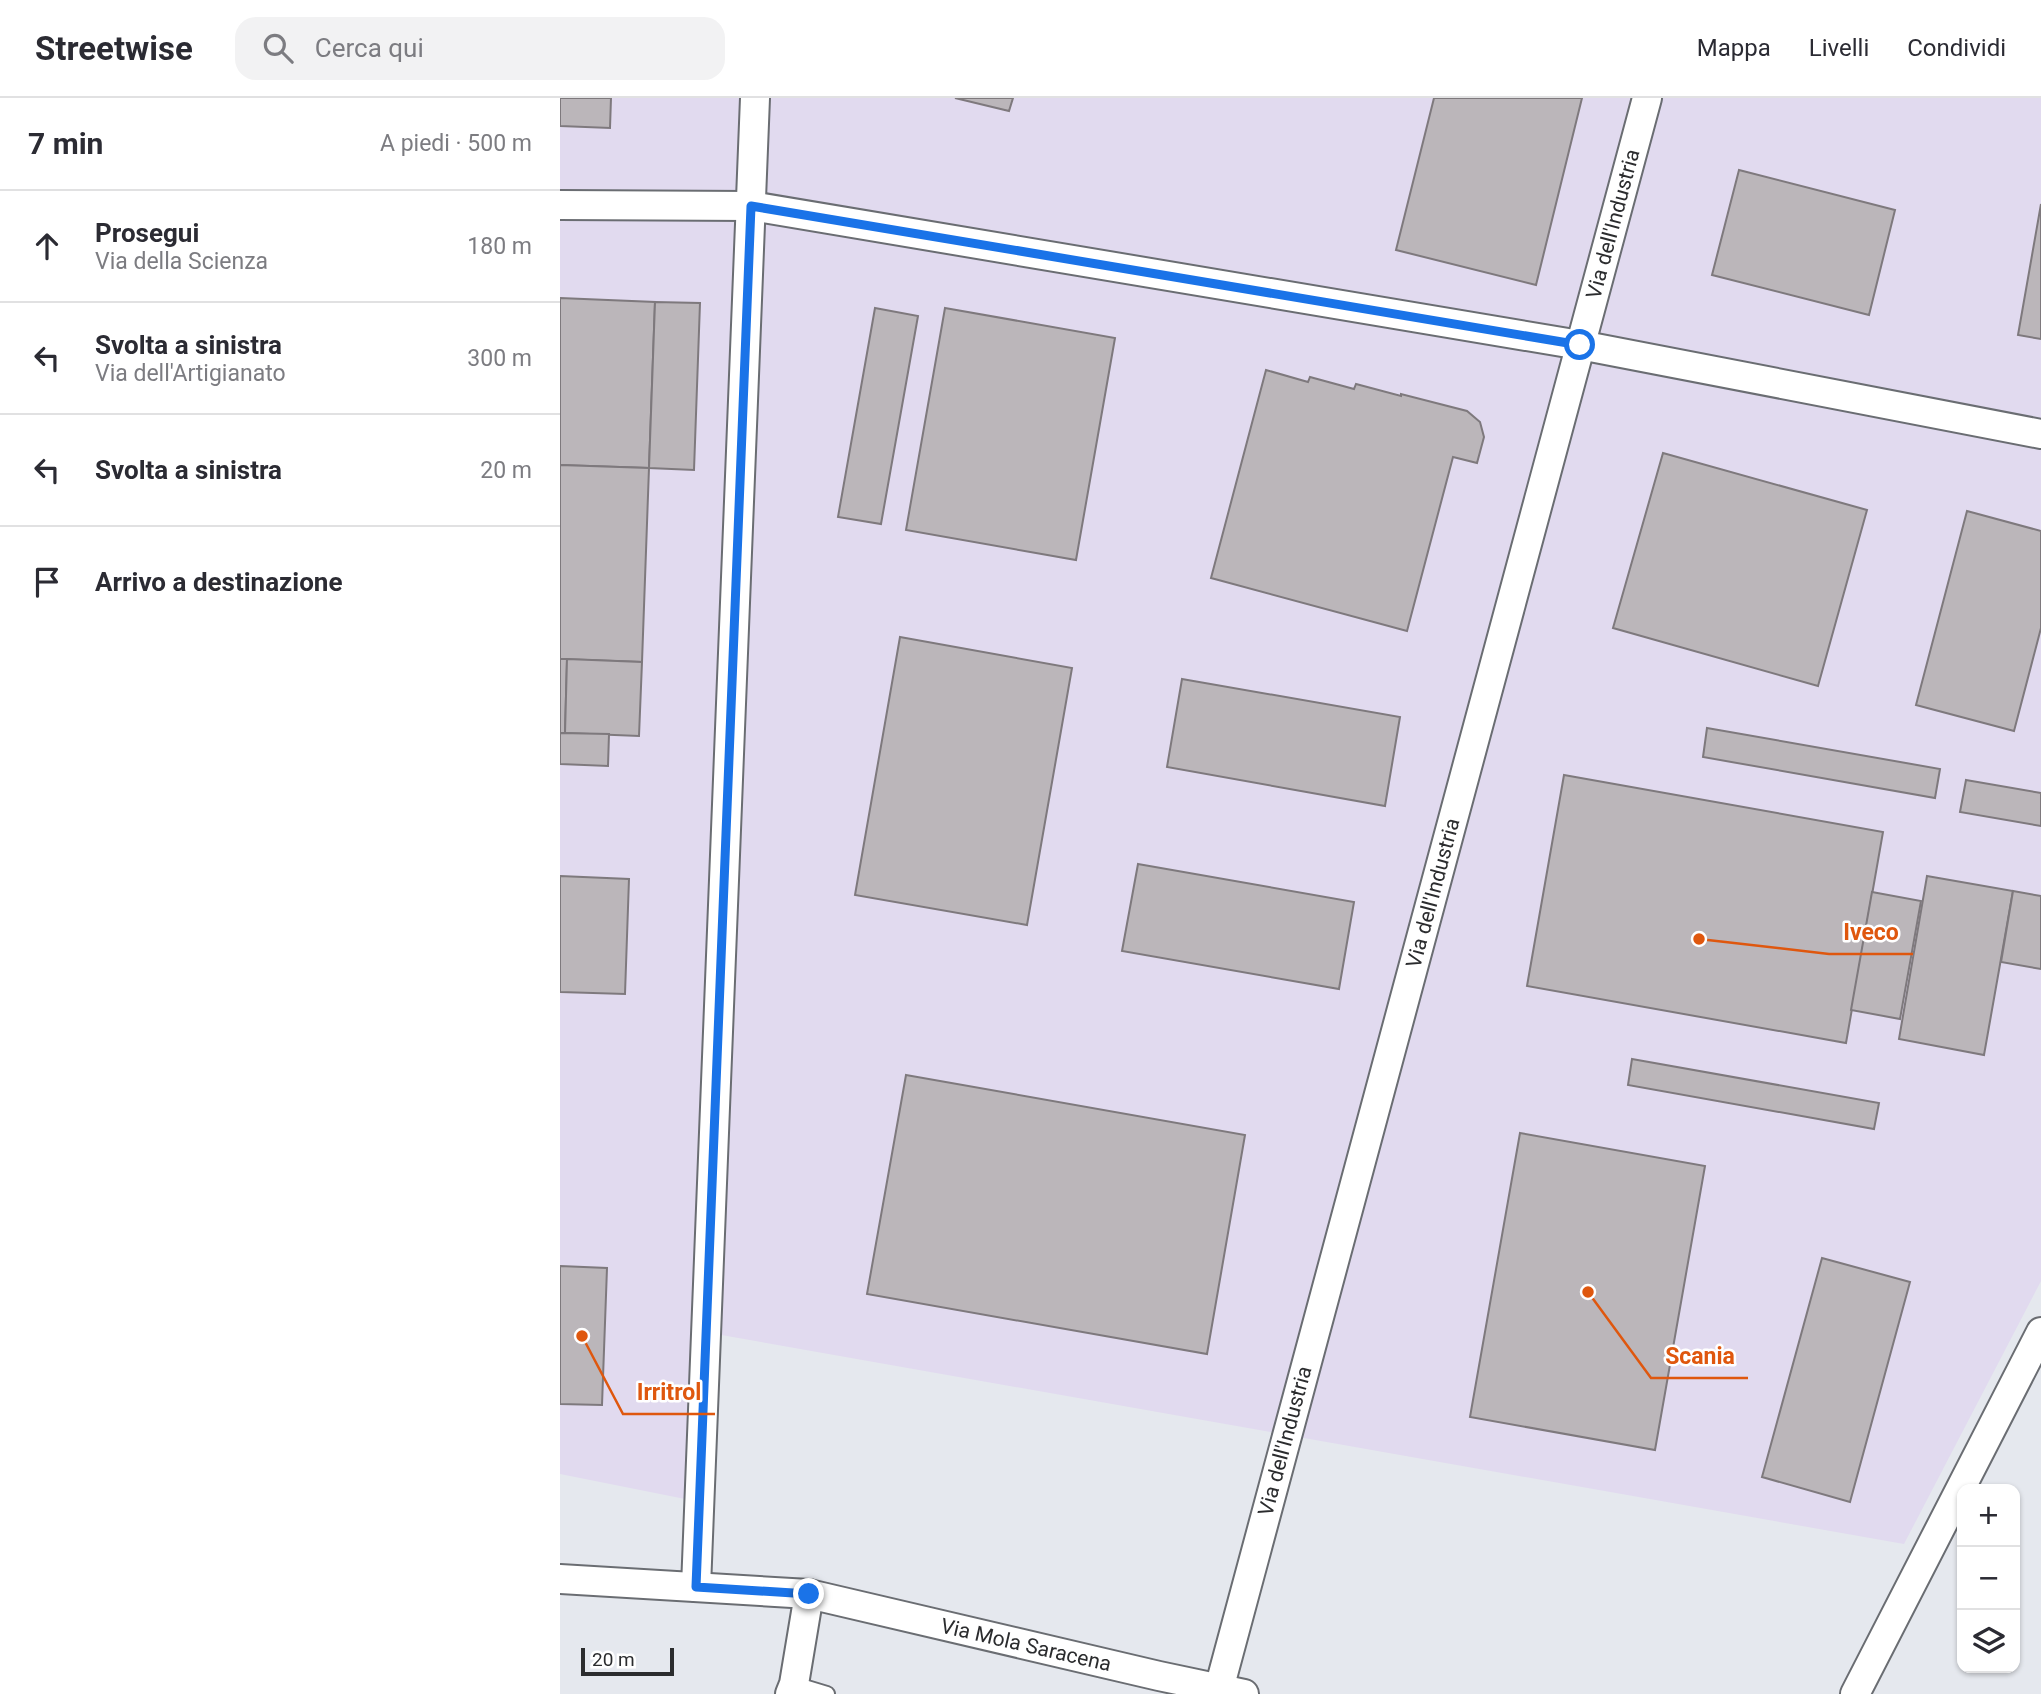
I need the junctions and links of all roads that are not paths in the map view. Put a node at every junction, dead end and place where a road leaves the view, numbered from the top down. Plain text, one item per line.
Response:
1 (755, 98) edge
2 (1647, 98) edge
3 (560, 205) edge
4 (751, 206) junction
5 (1580, 345) junction
6 (2041, 434) edge
7 (2041, 1332) edge
8 (560, 1578) edge
9 (696, 1587) junction
10 (809, 1594) junction
11 (1162, 1685) edge
12 (792, 1689) edge
13 (1231, 1691) edge
14 (827, 1694) edge
15 (1855, 1694) edge

1 - 4 street
2 - 5 street, Via dell'Industria
3 - 4 street
4 - 5 street
4 - 9 street
5 - 6 street
5 - 13 street, Via dell'Industria
7 - 15 street
8 - 9 street, Via Mola Saracena
9 - 10 street, Via Mola Saracena
10 - 11 street, Via Mola Saracena
10 - 12 street
11 - 13 street, Via Mola Saracena
12 - 14 lane

